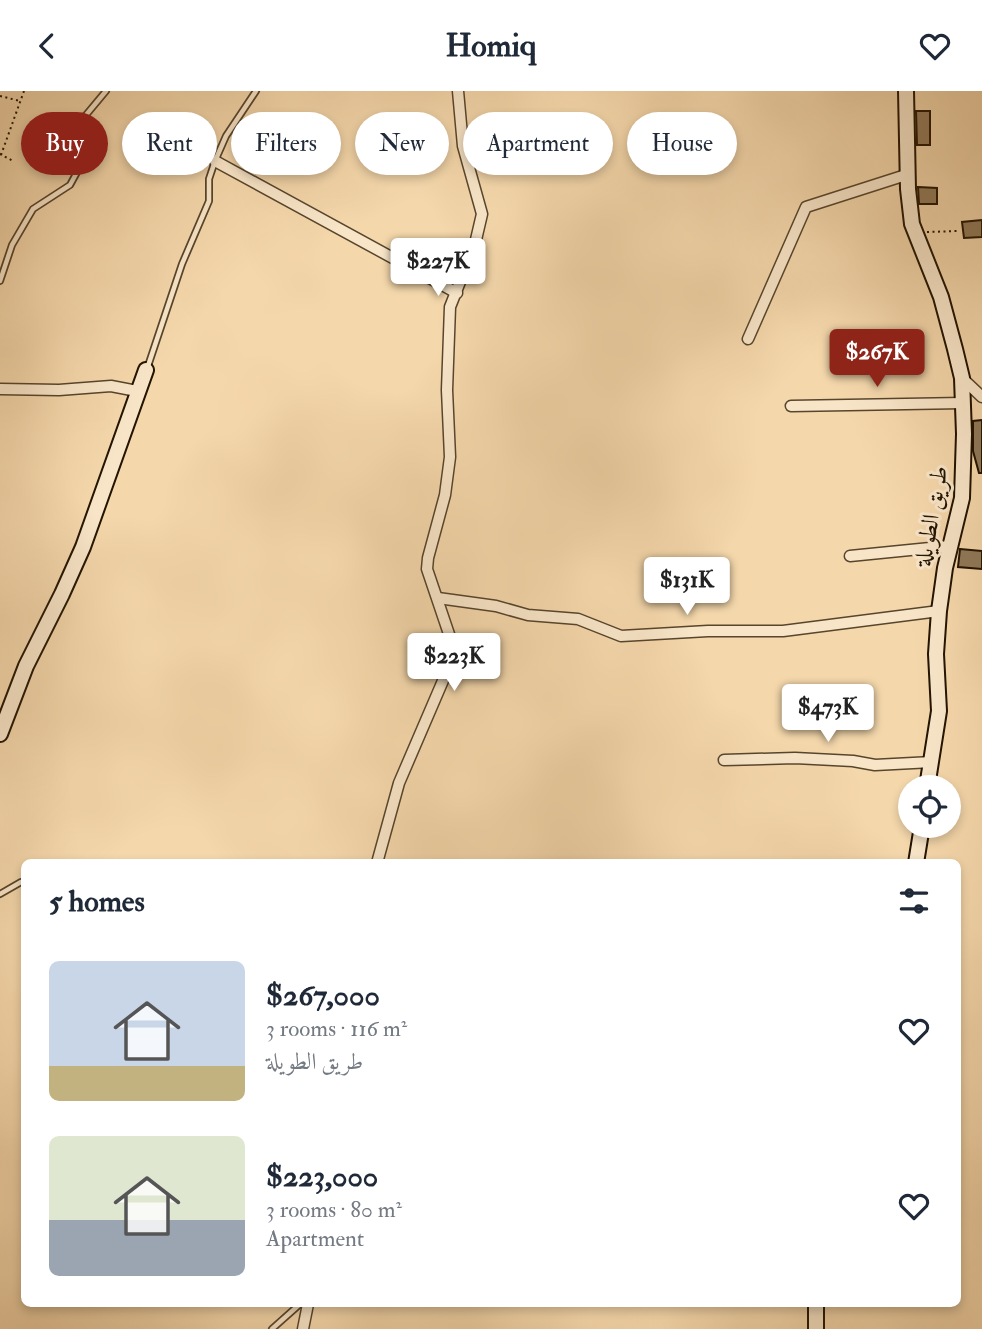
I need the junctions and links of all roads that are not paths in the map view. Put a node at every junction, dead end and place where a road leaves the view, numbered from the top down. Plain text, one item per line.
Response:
1 (106, 91) edge
2 (256, 91) edge
3 (458, 91) edge
4 (906, 91) edge
5 (217, 156) edge
6 (217, 162) edge
7 (909, 174) junction
8 (210, 175) edge
9 (0, 281) edge
10 (457, 293) junction
11 (748, 339) dead end
12 (146, 370) joint
13 (962, 378) junction
14 (0, 389) edge
15 (137, 391) junction
16 (982, 397) edge
17 (963, 403) junction
18 (791, 406) dead end
19 (950, 546) junction
20 (850, 556) dead end
21 (438, 599) junction
22 (939, 611) junction
23 (0, 734) edge
24 (724, 759) dead end
25 (932, 762) junction
26 (930, 775) edge
27 (920, 838) edge
28 (378, 859) edge
29 (917, 859) edge
30 (21, 883) edge
31 (0, 894) edge
32 (297, 1307) edge
33 (307, 1307) edge
34 (816, 1307) edge
35 (272, 1329) edge
36 (303, 1329) edge
37 (816, 1329) edge

1 - 9 lane
2 - 5 lane
3 - 10 street
4 - 7 street, طريق الطويلة
6 - 10 street
7 - 11 street
7 - 13 street, طريق الطويلة
8 - 12 lane
10 - 21 street
12 - 15 street
13 - 16 street
13 - 17 street, طريق الطويلة
14 - 15 street
15 - 23 street
17 - 18 street
17 - 19 street, طريق الطويلة
19 - 20 street
19 - 22 street, طريق الطويلة
21 - 22 street
21 - 28 street
22 - 25 street, طريق الطويلة
24 - 25 street
25 - 26 street, طريق الطويلة
27 - 29 street
30 - 31 lane
32 - 35 lane
33 - 36 street
34 - 37 street

